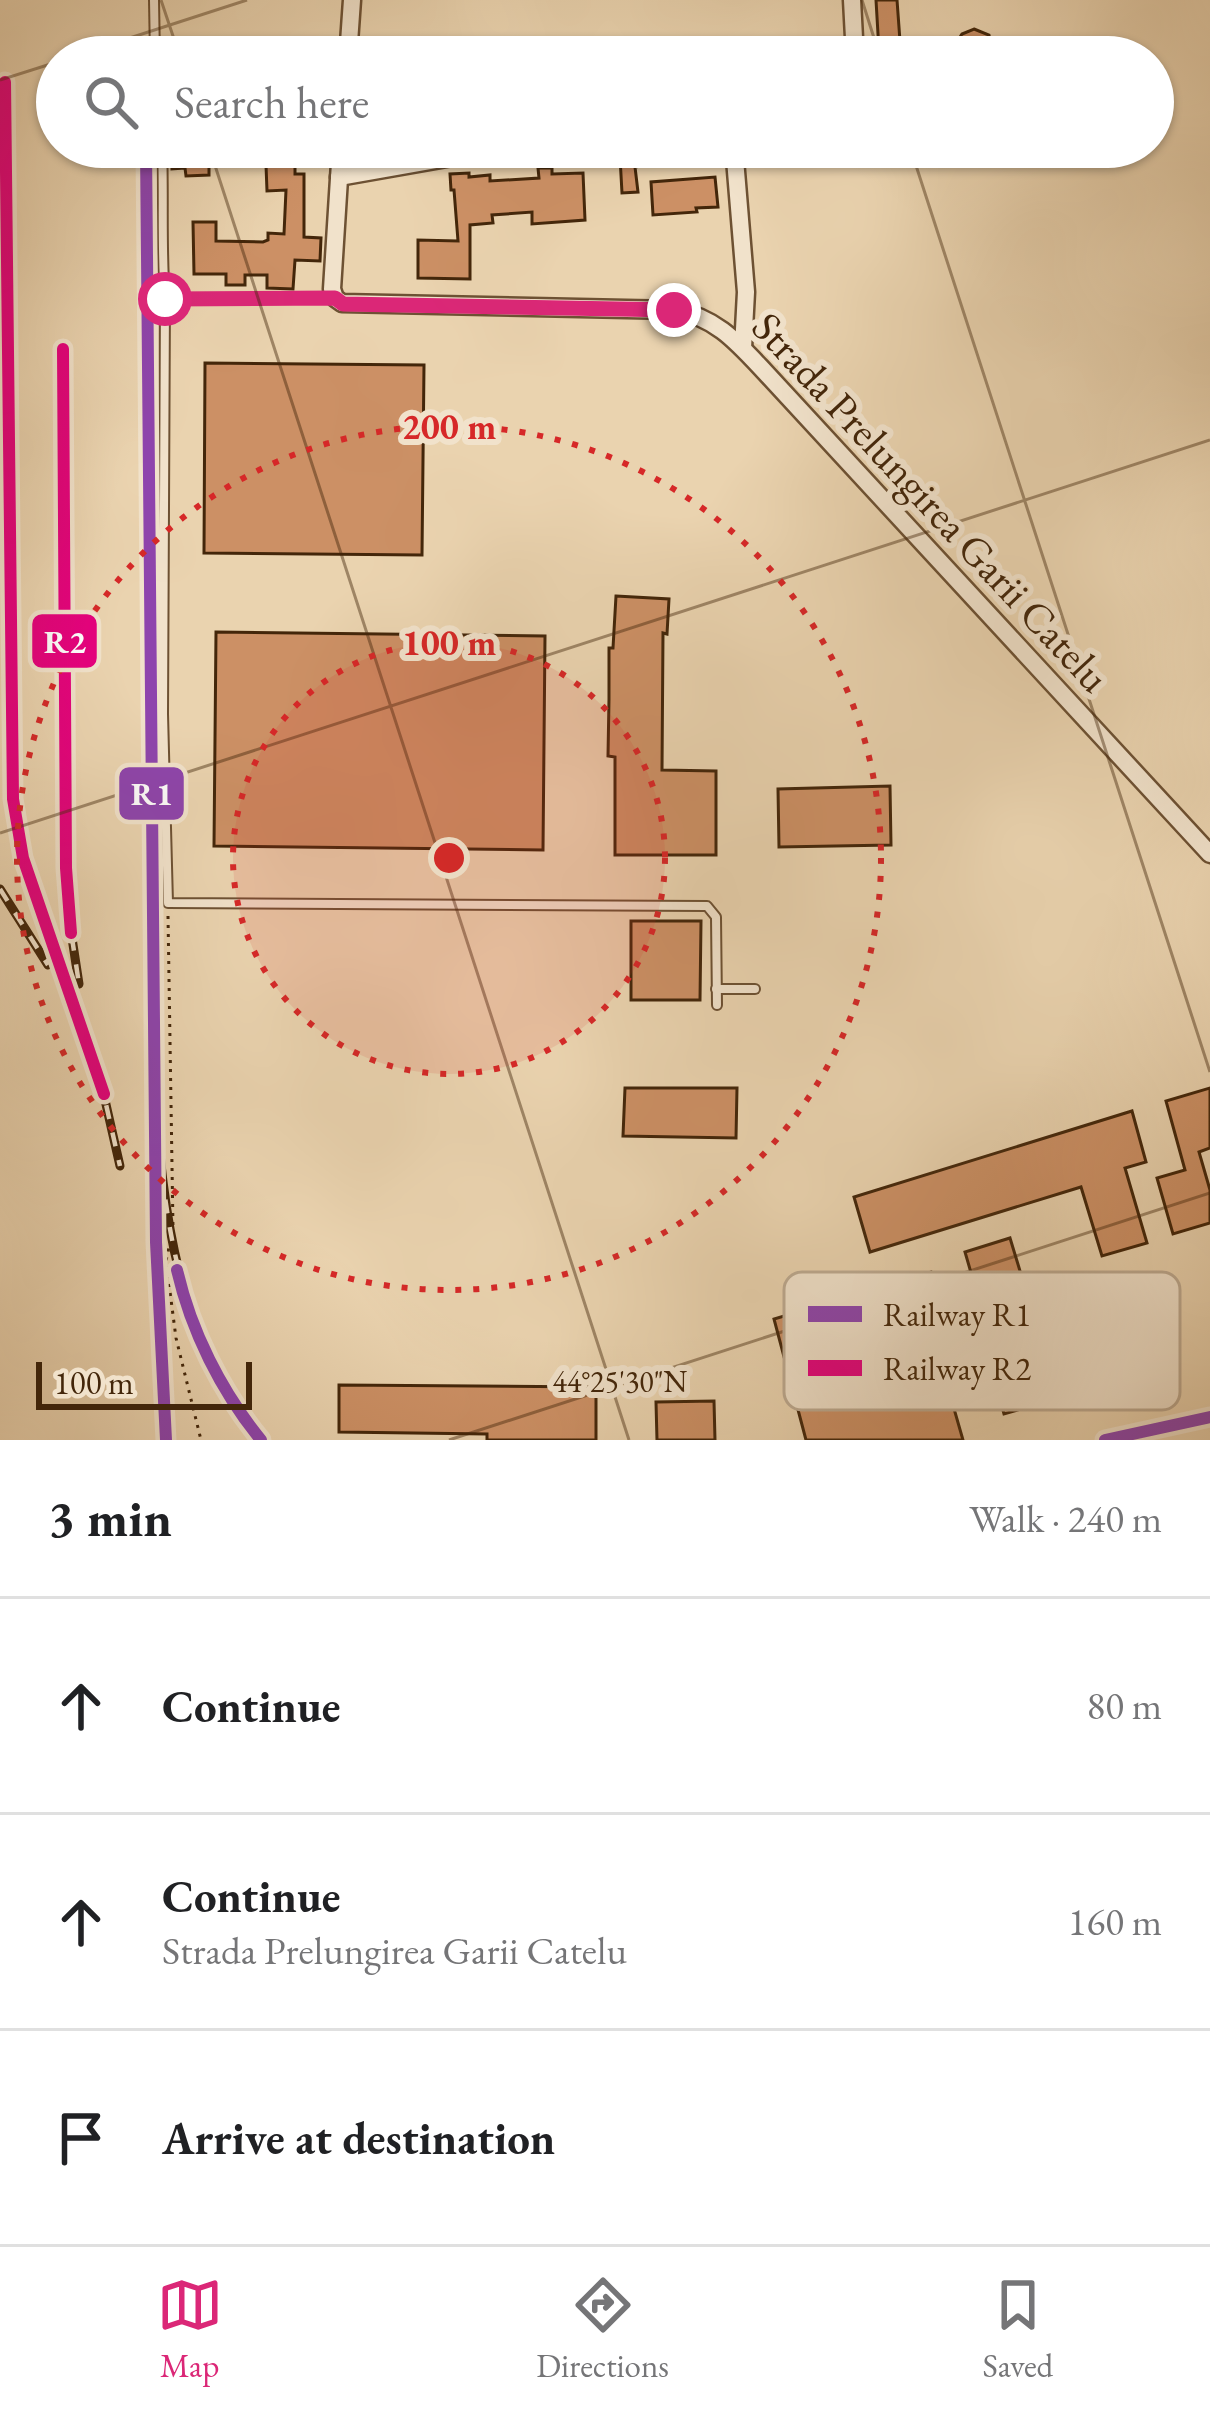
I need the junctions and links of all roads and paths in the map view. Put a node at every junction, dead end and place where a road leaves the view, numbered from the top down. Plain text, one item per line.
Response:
1 (154, 0) edge
2 (352, 0) edge
3 (852, 0) edge
4 (155, 36) edge
5 (349, 36) edge
6 (854, 36) edge
7 (162, 168) edge
8 (340, 168) edge
9 (390, 168) edge
10 (736, 168) edge
11 (339, 177) junction
12 (335, 298) junction
13 (165, 299) junction
14 (743, 348) junction
15 (1210, 854) edge
16 (168, 902) junction
17 (716, 989) junction
18 (754, 989) dead end
19 (717, 1006) dead end
20 (201, 1440) edge

1 - 4 lane
2 - 5 street
3 - 6 street
7 - 13 lane
8 - 11 street
9 - 11 street
10 - 14 street
11 - 12 street
12 - 13 lane
12 - 14 street, Strada Prelungirea Garii Catelu
13 - 16 lane
14 - 15 street, Strada Prelungirea Garii Catelu
16 - 17 lane
16 - 20 path
17 - 18 lane
17 - 19 lane

